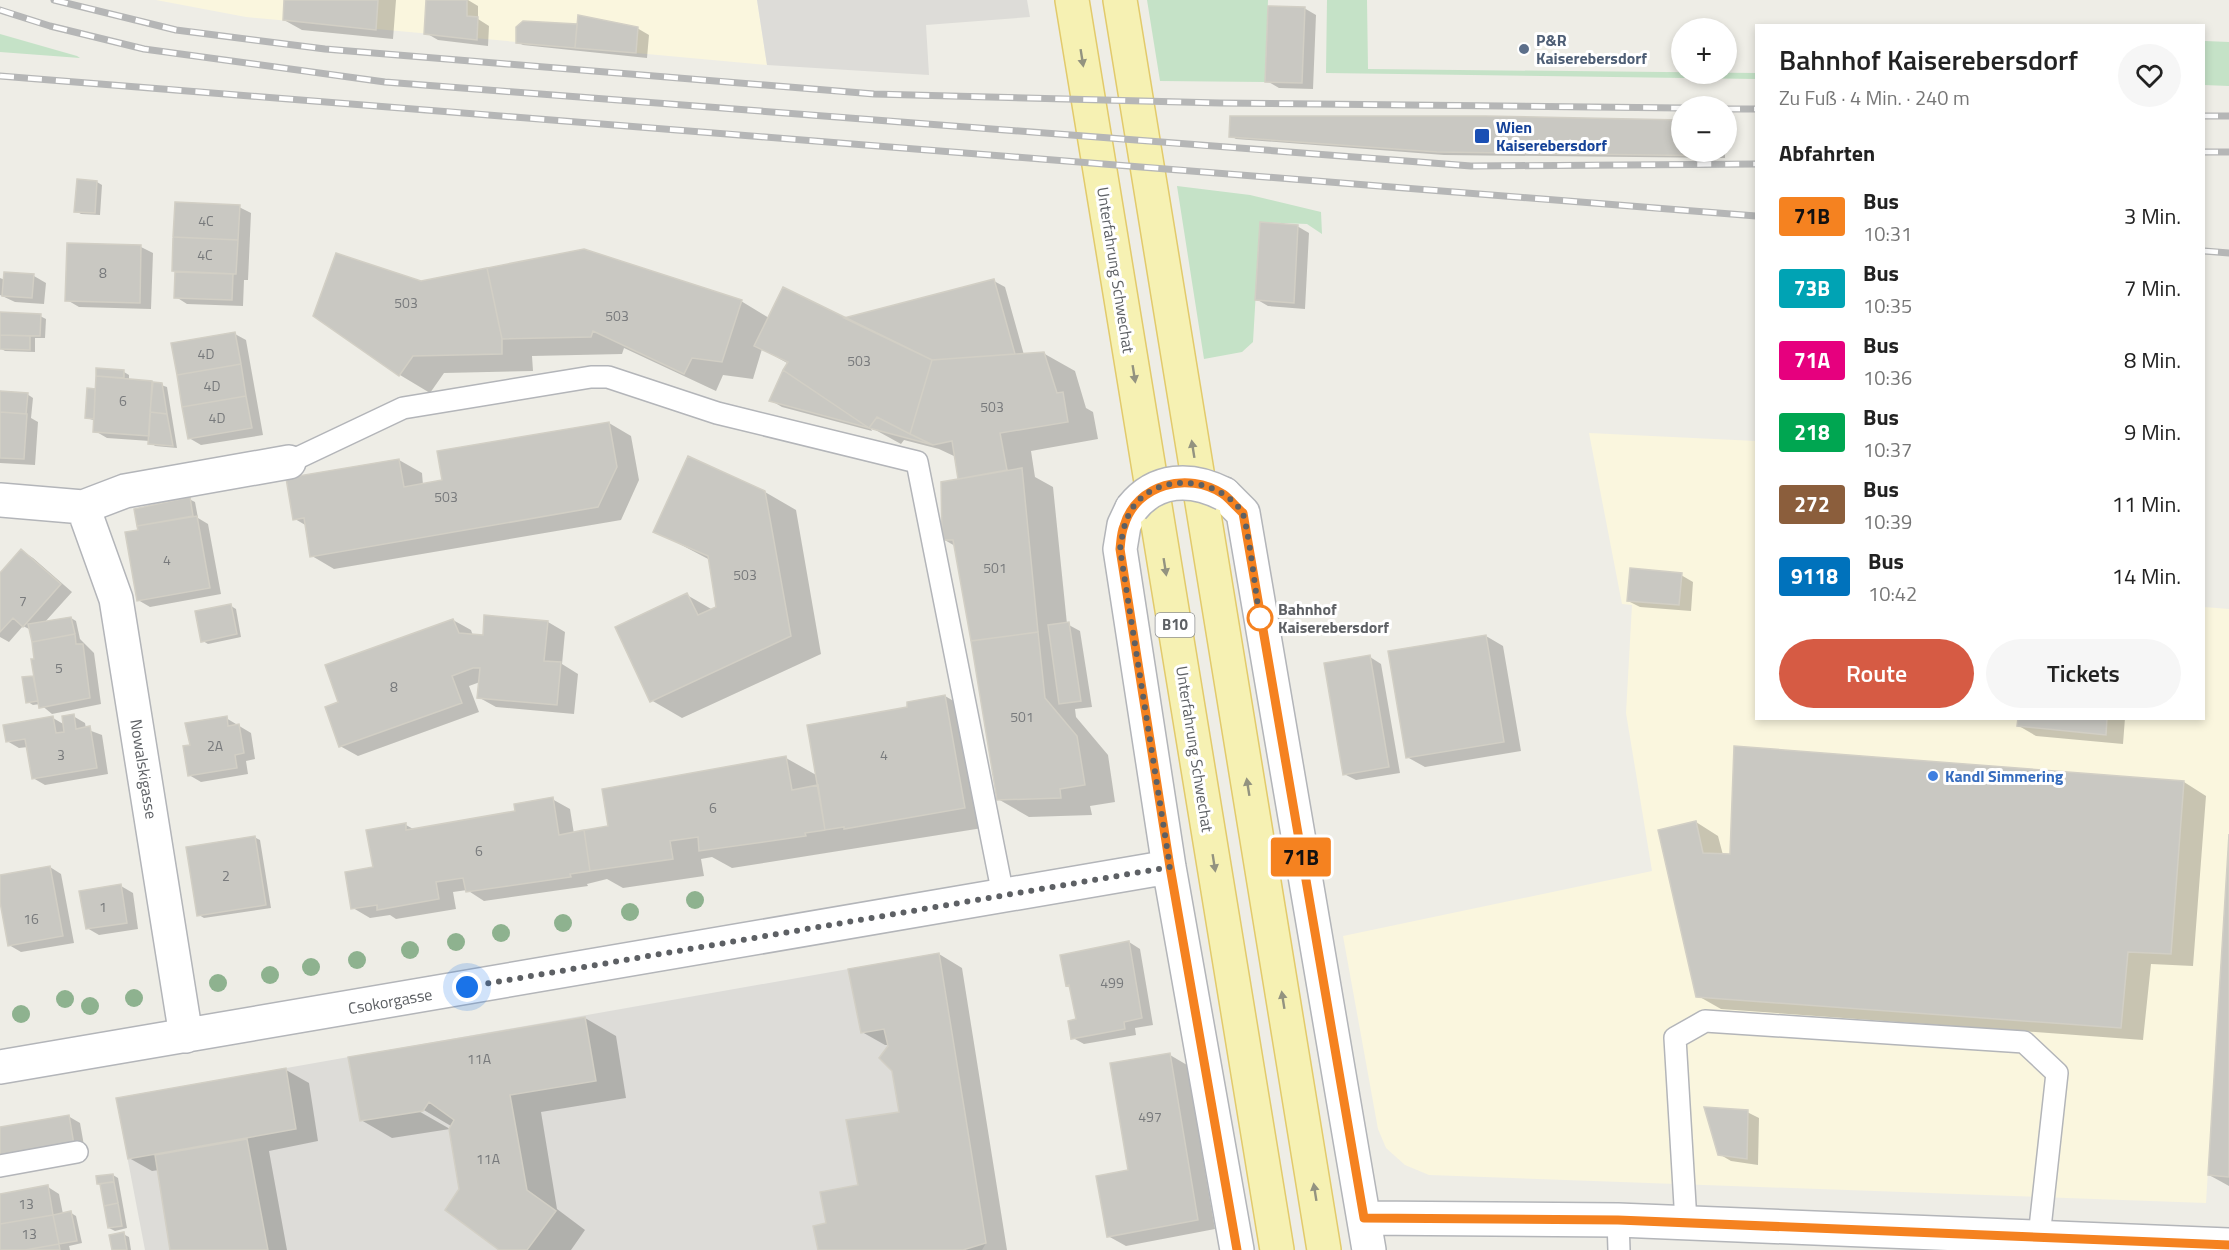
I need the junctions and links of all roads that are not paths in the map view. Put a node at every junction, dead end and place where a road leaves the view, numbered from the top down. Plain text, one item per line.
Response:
1 (1072, 0) edge
2 (1120, 0) edge
3 (289, 462) joint
4 (0, 500) edge
5 (83, 507) junction
6 (1170, 867) junction
7 (1003, 895) junction
8 (186, 1036) junction
9 (0, 1067) edge
10 (77, 1152) dead end
11 (0, 1166) edge
12 (1364, 1218) junction
13 (1686, 1222) junction
14 (1619, 1235) edge
15 (2039, 1244) edge
16 (2229, 1245) edge
17 (1237, 1250) edge
18 (1277, 1250) edge
19 (1324, 1250) edge
20 (1369, 1250) edge

1 -> 18 main road, Unterfahrung Schwechat / B10
19 -> 2 main road
3 - 5 street
3 - 7 lane
4 - 5 street
5 - 8 street, Nowalskigasse
6 - 7 street, Csokorgasse
6 - 12 street, bridge
6 - 17 street
7 - 8 street, Csokorgasse
8 - 9 street, Csokorgasse
10 - 11 lane
12 - 14 street
12 - 20 street
13 - 14 street
13 - 15 street
13 - 15 lane
15 - 16 street

